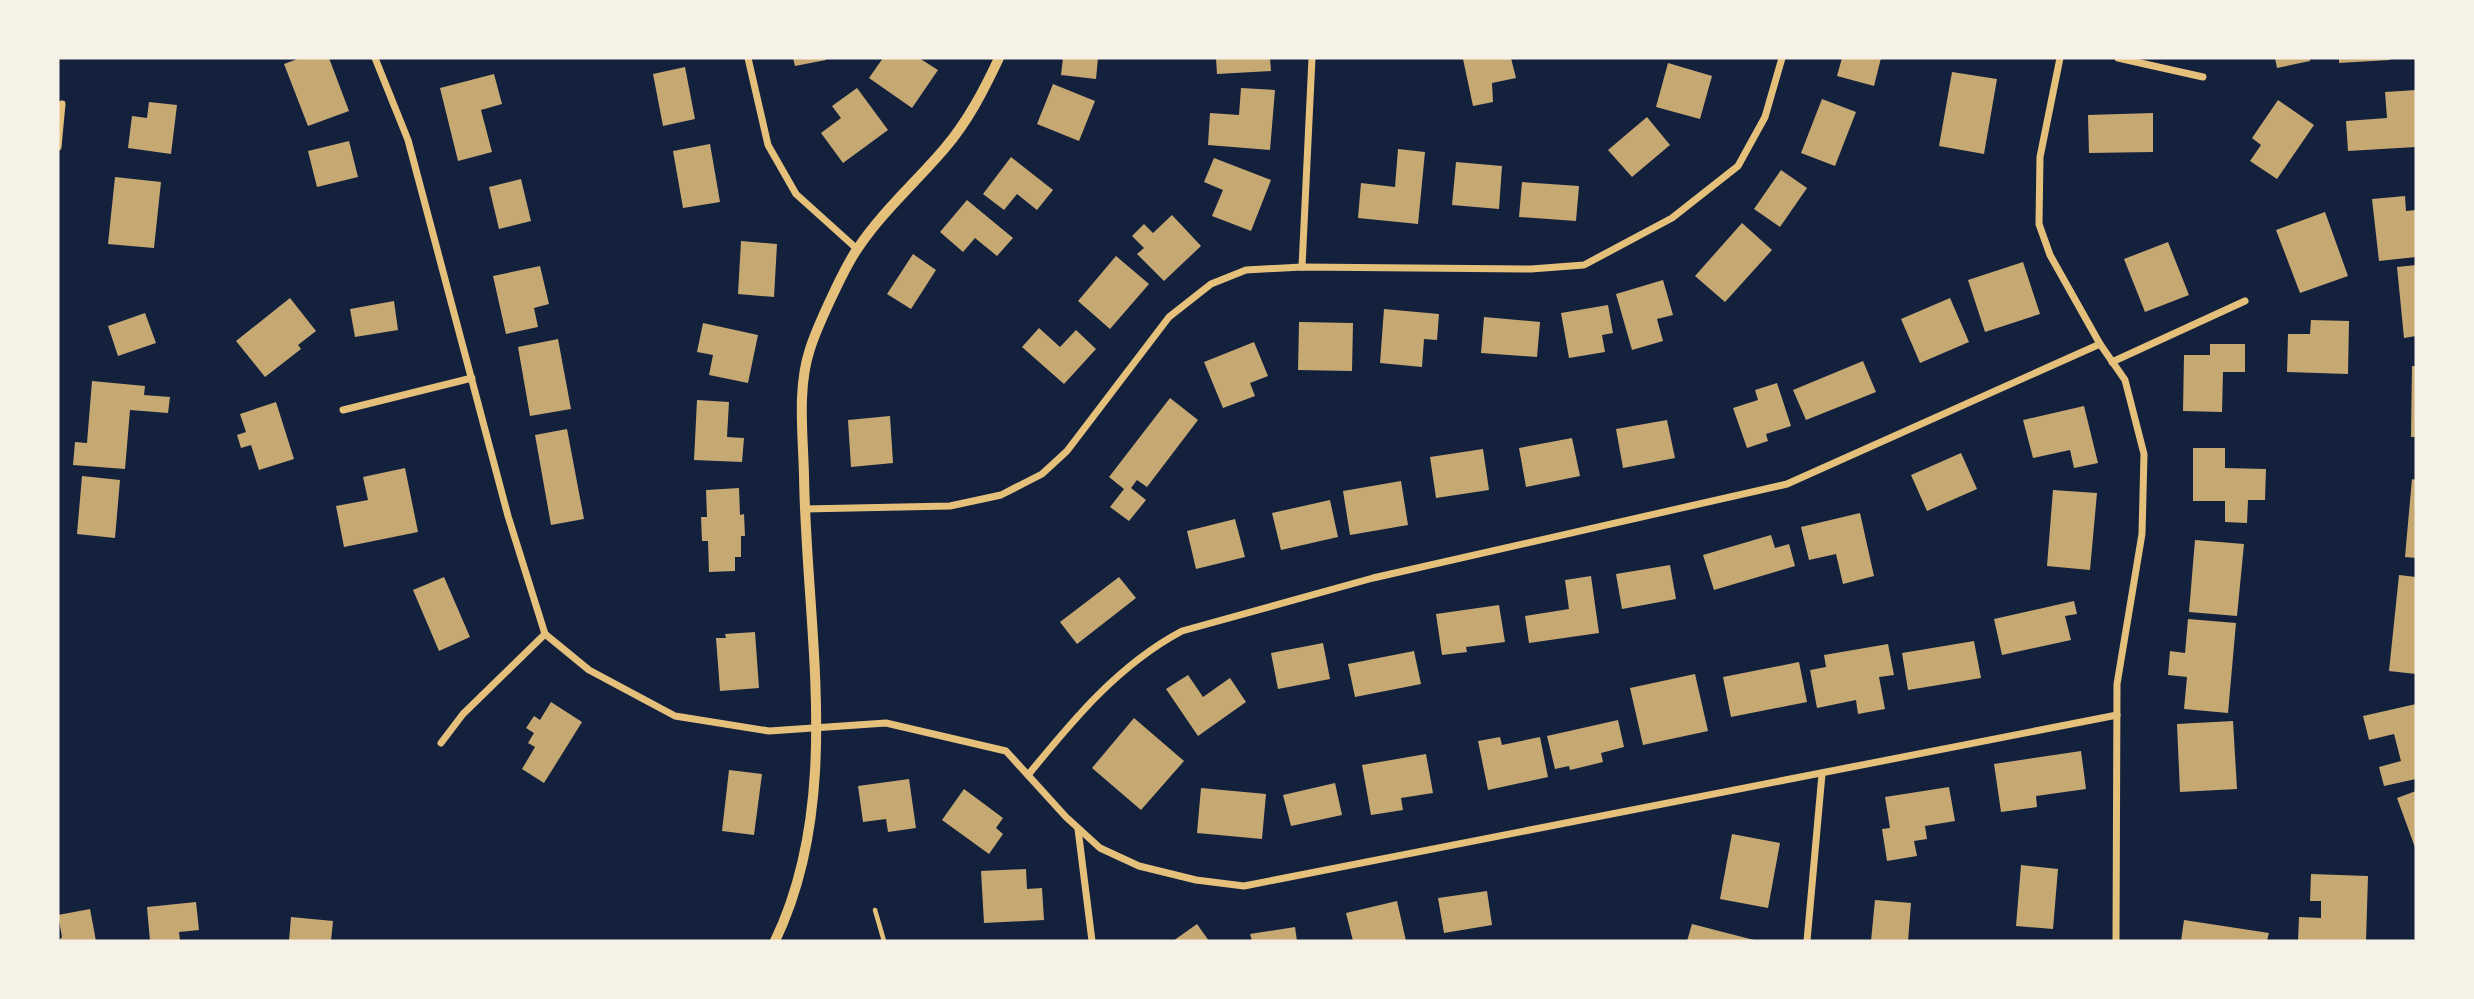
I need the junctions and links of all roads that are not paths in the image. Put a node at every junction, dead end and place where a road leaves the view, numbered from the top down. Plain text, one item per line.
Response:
1 (375, 58) edge
2 (748, 58) edge
3 (999, 58) edge
4 (1312, 58) edge
5 (1782, 58) edge
6 (2060, 58) edge
7 (2118, 58) edge
8 (2203, 76) dead end
9 (62, 104) dead end
10 (58, 147) edge
11 (857, 249) junction
12 (1302, 267) junction
13 (2245, 301) dead end
14 (2100, 344) junction
15 (2112, 362) junction
16 (472, 378) junction
17 (343, 410) dead end
18 (804, 509) junction
19 (545, 634) junction
20 (2117, 715) junction
21 (815, 729) junction
22 (440, 743) dead end
23 (1822, 774) junction
24 (1028, 775) junction
25 (1079, 828) junction
26 (875, 911) dead end
27 (775, 941) edge
28 (884, 941) edge
29 (1092, 941) edge
30 (1807, 941) edge
31 (2116, 941) edge

1 - 16 street
2 - 11 street
3 - 11 street
4 - 12 street
5 - 12 street
6 - 14 street
7 - 8 street
9 - 10 street
11 - 18 street
12 - 18 street
13 - 15 street
14 - 15 street
14 - 24 street
15 - 20 street
16 - 17 street
16 - 19 street
18 - 21 street
19 - 21 street
19 - 22 street
20 - 23 street
20 - 31 street
21 - 24 street
21 - 27 street
23 - 25 street
23 - 30 street
24 - 25 street
25 - 29 street
26 - 28 lane

